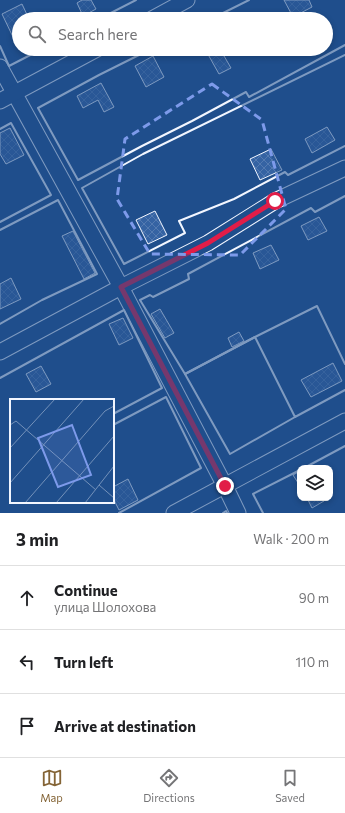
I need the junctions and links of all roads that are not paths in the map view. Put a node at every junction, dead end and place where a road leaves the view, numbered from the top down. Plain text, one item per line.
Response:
1 (186, 0) edge
2 (165, 12) edge
3 (84, 56) edge
4 (0, 67) edge
5 (14, 94) junction
6 (0, 101) edge
7 (345, 168) edge
8 (121, 287) junction
9 (0, 352) edge
10 (345, 421) edge
11 (225, 486) junction
12 (174, 513) edge
13 (238, 513) edge

1 - 2 street
3 - 5 street
4 - 5 street
5 - 6 street
5 - 8 street
7 - 8 street
8 - 9 street
8 - 11 street
10 - 11 street
11 - 12 street
11 - 13 street

